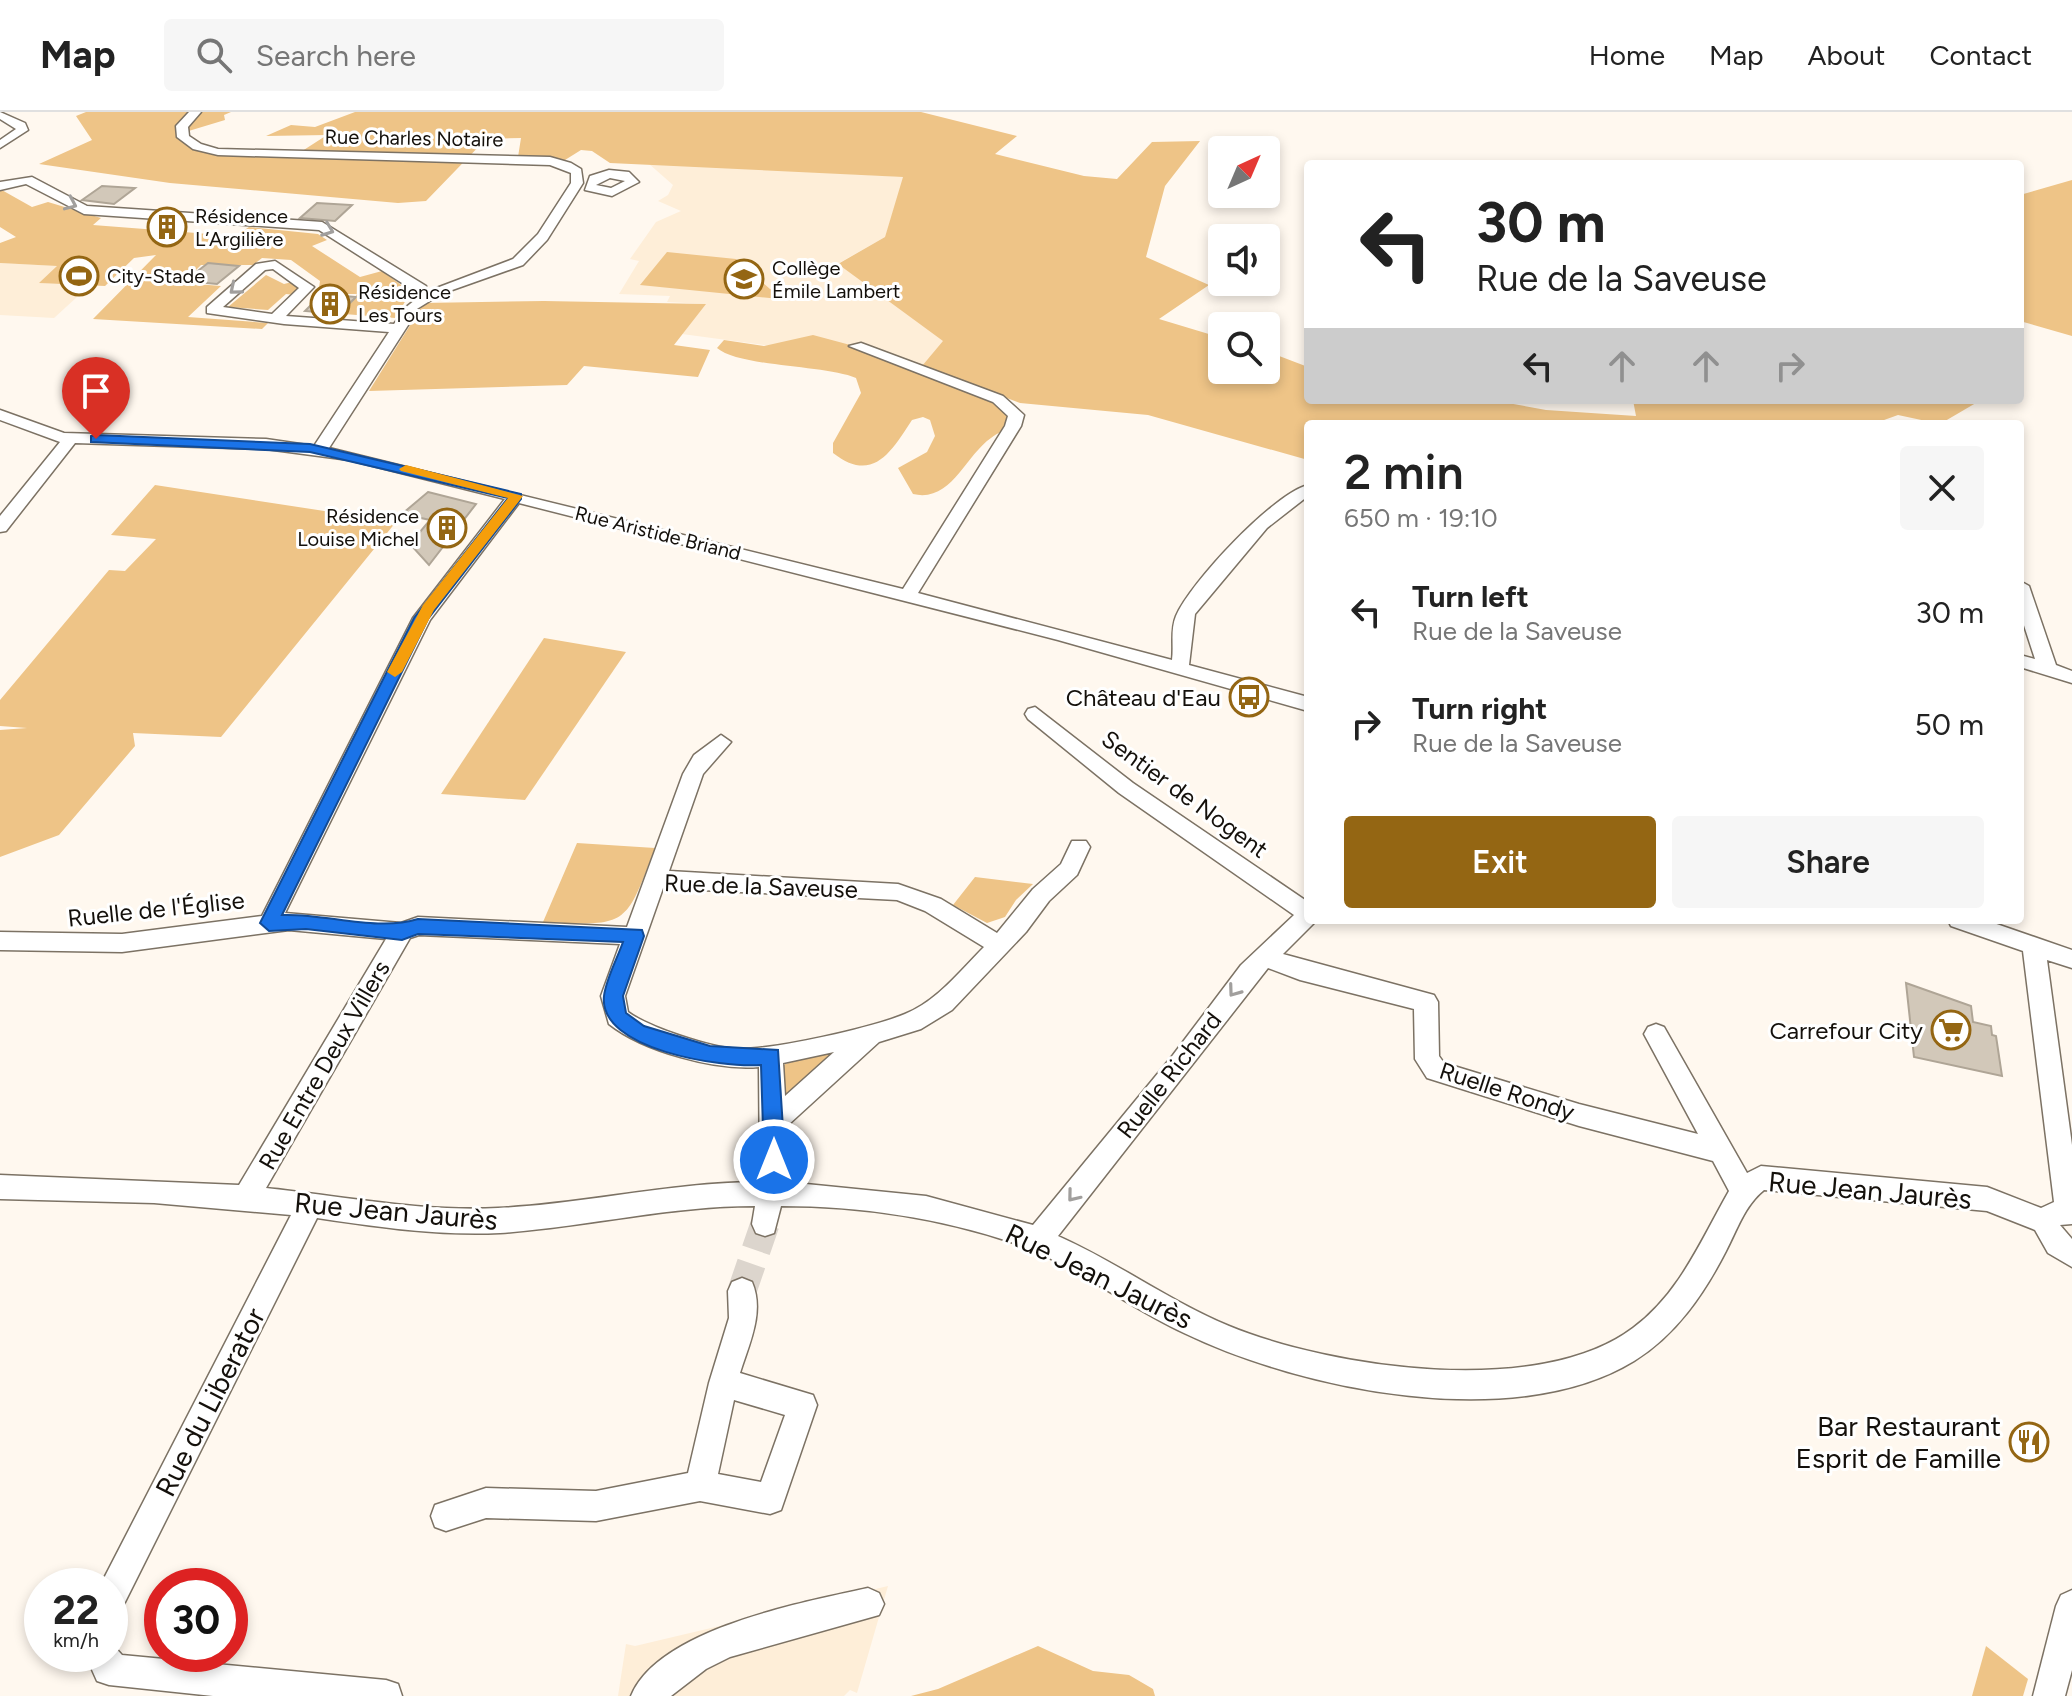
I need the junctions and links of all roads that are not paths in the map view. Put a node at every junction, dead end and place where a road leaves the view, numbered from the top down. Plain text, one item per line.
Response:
1 (195, 112) edge
2 (0, 115) edge
3 (6, 137) edge
4 (0, 145) edge
5 (0, 186) edge
6 (527, 254) junction
7 (497, 271) junction
8 (431, 277) dead end
9 (421, 289) junction
10 (412, 308) junction
11 (275, 319) junction
12 (399, 329) junction
13 (856, 346) dead end
14 (0, 415) edge
15 (71, 438) junction
16 (320, 449) junction
17 (1304, 492) edge
18 (516, 496) junction
19 (0, 527) edge
20 (907, 597) junction
21 (2024, 598) edge
22 (2024, 662) edge
23 (1179, 667) junction
24 (2047, 668) junction
25 (2072, 677) edge
26 (1304, 703) edge
27 (1035, 714) dead end
28 (721, 742) dead end
29 (1079, 847) dead end
30 (656, 879) junction
31 (1304, 911) edge
32 (1304, 918) edge
33 (269, 923) junction
34 (1971, 924) edge
35 (402, 932) junction
36 (635, 936) junction
37 (0, 941) edge
38 (999, 945) junction
39 (2034, 946) junction
40 (1263, 956) junction
41 (2072, 959) edge
42 (871, 1034) junction
43 (1656, 1034) dead end
44 (771, 1056) junction
45 (774, 1122) junction
46 (1719, 1151) junction
47 (0, 1187) edge
48 (1743, 1191) junction
49 (771, 1197) junction
50 (246, 1198) junction
51 (310, 1205) junction
52 (2062, 1217) edge
53 (765, 1224) tunnel mouth
54 (1037, 1241) junction
55 (2072, 1254) edge
56 (742, 1291) tunnel mouth
57 (723, 1383) junction
58 (700, 1486) junction
59 (446, 1516) dead end
60 (126, 1568) edge
61 (868, 1604) dead end
62 (2072, 1606) edge
63 (128, 1672) edge
64 (386, 1696) edge
65 (647, 1696) edge
66 (2049, 1696) edge

1 - 6 street, Rue Charles Notaire
2 - 3 street
3 - 4 street
5 -> 9 street
6 - 7 street, Rue Charles Notaire
6 - 7 street
7 - 10 street, Rue Charles Notaire
8 - 9 street, Rue Charles Notaire
9 - 10 street, Rue Charles Notaire
10 - 12 street, Rue Charles Notaire
11 -> 11 street
11 - 12 street
12 - 16 street, Rue Charles Notaire
13 - 20 street
14 - 15 street, Rue Aristide Briand
15 - 16 street, Rue Aristide Briand
15 - 19 street
16 - 18 street, Rue Aristide Briand
17 - 23 street
18 - 20 street, Rue Aristide Briand
18 - 33 street
20 - 23 street, Rue Aristide Briand
21 - 24 street
22 - 24 street
23 - 26 street, Rue Aristide Briand
24 - 25 street
27 - 31 street, Sentier de Nogent
28 - 30 street
29 - 38 street
30 - 36 street, Rue de la Saveuse
30 - 38 street, Rue de la Saveuse
32 - 40 street, Ruelle Richard
33 - 35 street, Rue Entre Deux Villers
33 - 37 street, Ruelle de l'Église
34 - 39 street
35 - 36 street, Rue Entre Deux Villers
35 - 50 street, Rue Entre Deux Villers
36 - 44 street, Rue de la Saveuse
38 - 42 street, Rue de la Saveuse
39 - 41 street
39 - 52 street
40 - 46 street, Ruelle Rondy
40 -> 54 street, Ruelle Richard
42 - 44 street, Rue de la Saveuse
42 - 45 street, Rue de la Saveuse
43 - 46 street
44 - 45 street
45 - 49 street
46 - 48 street
47 - 50 street, Rue Jean Jaurès
48 - 52 street, Rue Jean Jaurès
48 - 54 street, Rue Jean Jaurès
49 - 51 street, Rue Jean Jaurès
49 - 53 street
49 - 54 street, Rue Jean Jaurès
50 - 51 street, Rue Jean Jaurès
51 - 60 street, Rue du Liberator
52 - 55 street
56 - 57 street
57 - 58 street
57 - 58 street
58 - 59 street
61 - 65 street
62 - 66 street
63 - 64 street

